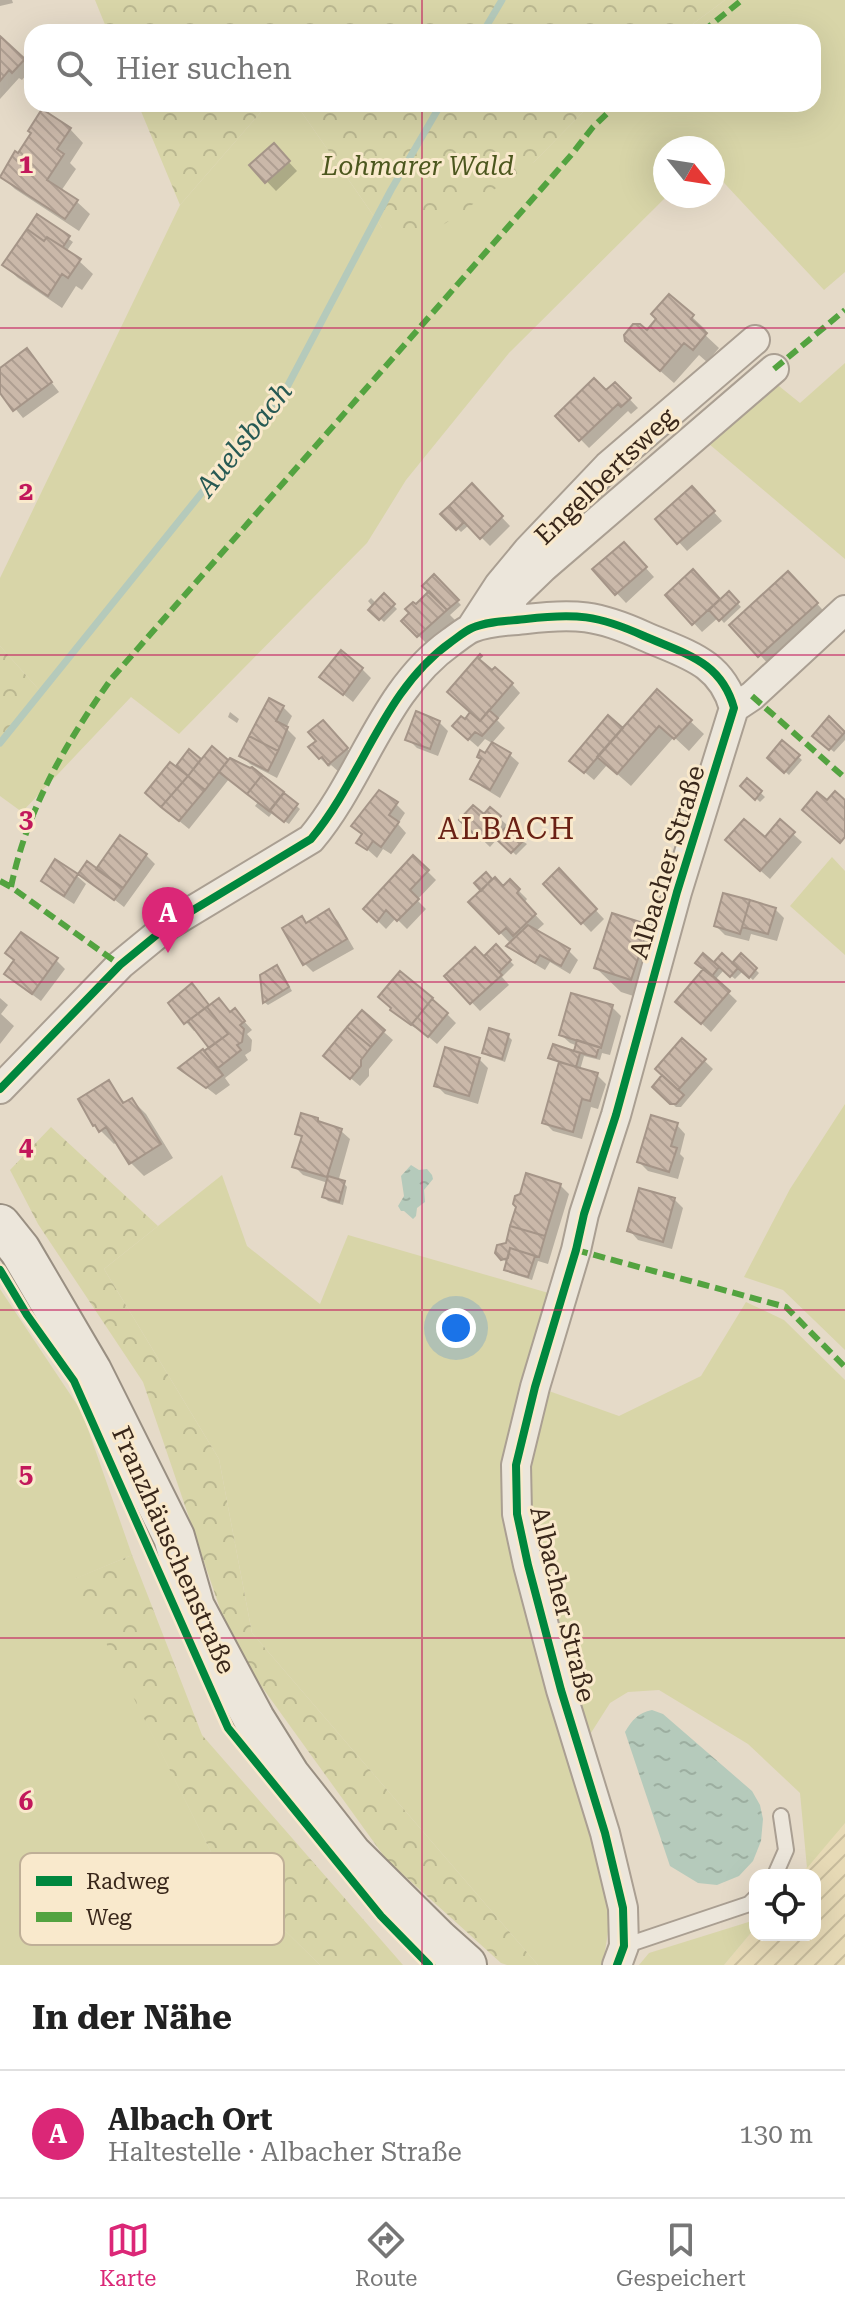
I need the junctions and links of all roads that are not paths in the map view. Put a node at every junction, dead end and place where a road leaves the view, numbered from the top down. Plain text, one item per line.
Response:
1 (755, 340) dead end
2 (774, 369) dead end
3 (845, 610) edge
4 (502, 621) junction
5 (471, 628) junction
6 (734, 708) junction
7 (0, 1089) edge
8 (0, 1225) edge
9 (781, 1816) dead end
10 (778, 1869) edge
11 (749, 1904) edge
12 (620, 1955) edge
13 (466, 1965) edge

1 - 5 street, Engelbertsweg
2 - 4 street, Engelbertsweg
3 - 6 street
4 - 5 street
4 - 6 street
5 - 7 street
6 - 12 street, Albacher Straße
8 - 13 street, Franzhäuschenstraße
9 - 10 lane
11 - 12 lane

